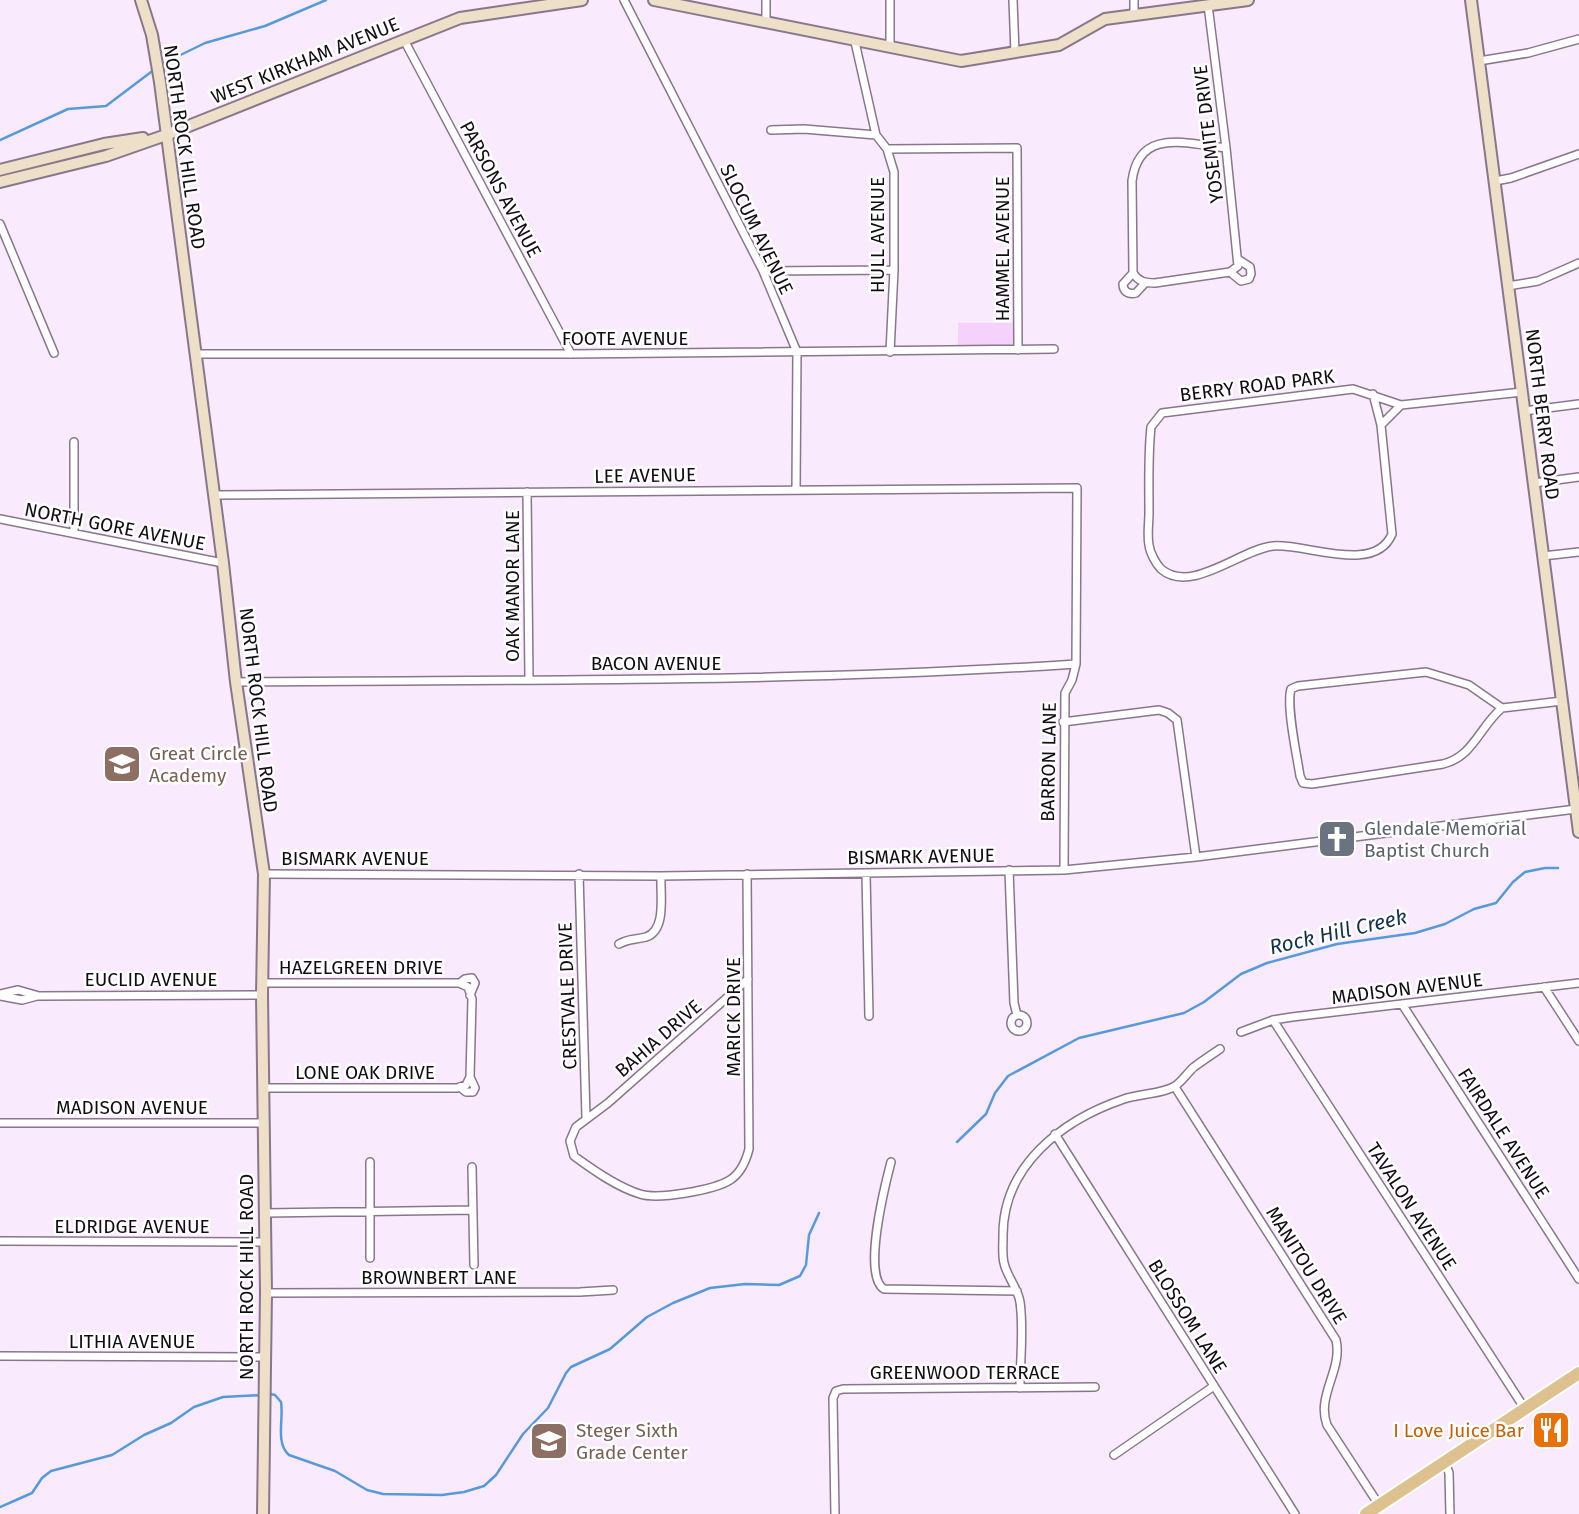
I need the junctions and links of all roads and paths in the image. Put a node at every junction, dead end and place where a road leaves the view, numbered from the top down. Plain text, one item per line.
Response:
1 (141, 0) edge
2 (582, 0) edge
3 (624, 0) edge
4 (654, 0) edge
5 (766, 0) edge
6 (890, 0) edge
7 (1013, 0) edge
8 (1134, 0) edge
9 (1248, 0) edge
10 (1471, 0) edge
11 (1208, 5) junction
12 (1134, 15) junction
13 (766, 22) junction
14 (1579, 38) edge
15 (404, 40) junction
16 (855, 42) junction
17 (890, 47) junction
18 (1015, 53) junction
19 (1479, 61) junction
20 (771, 130) dead end
21 (166, 135) junction
22 (876, 135) junction
23 (1226, 148) junction
24 (887, 149) junction
25 (1579, 154) edge
26 (0, 170) edge
27 (1495, 181) junction
28 (0, 182) edge
29 (0, 224) edge
30 (1238, 263) junction
31 (1579, 263) edge
32 (894, 270) junction
33 (763, 271) junction
34 (1230, 272) junction
35 (1133, 273) junction
36 (1145, 283) junction
37 (1508, 286) junction
38 (1054, 349) dead end
39 (1018, 350) junction
40 (797, 352) junction
41 (890, 352) junction
42 (54, 353) dead end
43 (196, 354) junction
44 (571, 354) junction
45 (1522, 392) junction
46 (1373, 394) junction
47 (1579, 404) edge
48 (1401, 405) junction
49 (1524, 411) junction
50 (1381, 425) junction
51 (74, 442) dead end
52 (1579, 477) edge
53 (1534, 483) junction
54 (1077, 488) joint
55 (796, 489) junction
56 (527, 492) junction
57 (214, 495) junction
58 (0, 519) edge
59 (74, 533) junction
60 (1579, 552) edge
61 (1544, 556) junction
62 (223, 563) junction
63 (1076, 664) junction
64 (529, 678) junction
65 (236, 682) junction
66 (1562, 701) junction
67 (1502, 708) junction
68 (1063, 722) junction
69 (1576, 809) junction
70 (1579, 832) edge
71 (1196, 857) junction
72 (1009, 870) junction
73 (1064, 870) junction
74 (264, 874) junction
75 (579, 874) junction
76 (747, 874) junction
77 (866, 874) junction
78 (661, 876) junction
79 (619, 944) dead end
80 (748, 979) junction
81 (1579, 983) edge
82 (1544, 987) junction
83 (263, 989) junction
84 (0, 995) edge
85 (1402, 1004) junction
86 (1017, 1015) dead end
87 (869, 1016) dead end
88 (1273, 1020) junction
89 (1241, 1032) dead end
90 (1579, 1041) edge
91 (1220, 1049) dead end
92 (463, 1086) joint
93 (1175, 1087) junction
94 (264, 1088) junction
95 (586, 1117) junction
96 (0, 1123) edge
97 (264, 1123) junction
98 (1055, 1134) junction
99 (370, 1162) dead end
100 (891, 1162) dead end
101 (472, 1167) dead end
102 (473, 1210) junction
103 (370, 1212) junction
104 (265, 1213) junction
105 (0, 1241) edge
106 (264, 1242) junction
107 (370, 1258) dead end
108 (474, 1265) dead end
109 (1579, 1279) edge
110 (613, 1290) dead end
111 (1017, 1291) junction
112 (266, 1293) junction
113 (0, 1356) edge
114 (264, 1357) junction
115 (1579, 1373) edge
116 (1214, 1386) junction
117 (1095, 1387) dead end
118 (1020, 1388) junction
119 (1525, 1409) junction
120 (1114, 1455) dead end
121 (1445, 1462) junction
122 (1380, 1506) junction
123 (263, 1514) edge
124 (835, 1514) edge
125 (1296, 1514) edge
126 (1366, 1514) edge
127 (1450, 1514) edge

1 - 21 street, NORTH ROCK HILL ROAD
2 - 15 street, WEST KIRKHAM AVENUE
3 - 33 street, SLOCUM AVENUE
4 - 13 street
5 - 13 street
6 - 17 street
7 - 18 street
8 - 12 street
9 - 11 street
10 - 19 street, NORTH BERRY ROAD
11 - 12 street
11 - 23 street, YOSEMITE DRIVE
12 - 18 street
13 - 16 street
14 - 19 street
15 - 21 street, WEST KIRKHAM AVENUE
15 - 44 street, PARSONS AVENUE
16 - 17 street
16 - 22 street, HULL AVENUE
17 - 18 street
19 - 27 street, NORTH BERRY ROAD
20 - 22 street
21 - 26 street, WEST KIRKHAM AVENUE
21 - 28 street, WEST KIRKHAM AVENUE
21 - 43 street, NORTH ROCK HILL ROAD
22 - 24 street, HULL AVENUE
23 - 30 street, YOSEMITE DRIVE
23 - 35 street
24 - 32 street, HULL AVENUE
24 - 39 street, HAMMEL AVENUE
25 - 27 street
27 - 37 street, NORTH BERRY ROAD
29 - 42 street
30 - 34 street
30 - 34 street, YOSEMITE DRIVE
31 - 37 street
32 - 33 street
32 - 41 street, HULL AVENUE
33 - 40 street, SLOCUM AVENUE
34 - 36 street
35 - 36 street
35 - 36 street
37 - 45 street, NORTH BERRY ROAD
38 - 39 street, FOOTE AVENUE
39 - 41 street, FOOTE AVENUE
40 - 41 street, FOOTE AVENUE
40 - 44 street, FOOTE AVENUE
40 - 55 street, SLOCUM AVENUE
43 - 44 street, FOOTE AVENUE
43 - 57 street, NORTH ROCK HILL ROAD
45 - 48 street, BERRY ROAD PARK
45 - 49 street, NORTH BERRY ROAD
46 - 48 street, BERRY ROAD PARK
46 - 50 street, BERRY ROAD PARK
46 - 50 street, BERRY ROAD PARK
47 - 49 street
48 - 50 street
49 - 53 street, NORTH BERRY ROAD
51 - 59 street
52 - 53 street
53 - 61 street, NORTH BERRY ROAD
54 - 55 street, LEE AVENUE
54 - 63 street, BARRON LANE
55 - 56 street, LEE AVENUE
56 - 57 street, LEE AVENUE
56 - 64 street, OAK MANOR LANE
57 - 62 street, NORTH ROCK HILL ROAD
58 - 59 street, NORTH GORE AVENUE
59 - 62 street, NORTH GORE AVENUE
60 - 61 street
61 - 66 street, NORTH BERRY ROAD
62 - 65 street, NORTH ROCK HILL ROAD
63 - 64 street, BACON AVENUE
63 - 68 street, BARRON LANE
64 - 65 street, BACON AVENUE
65 - 74 street, NORTH ROCK HILL ROAD
66 - 67 street
66 - 69 street, NORTH BERRY ROAD
67 - 67 street
68 - 71 street
68 - 73 street, BARRON LANE
69 - 70 street, NORTH BERRY ROAD
69 - 71 street, BISMARK AVENUE
71 - 73 street, BISMARK AVENUE
72 - 73 street, BISMARK AVENUE
72 - 77 street, BISMARK AVENUE
72 - 86 street
74 - 75 street, BISMARK AVENUE
74 - 83 street, NORTH ROCK HILL ROAD
75 - 78 street, BISMARK AVENUE
75 - 95 street, CRESTVALE DRIVE
76 - 77 street, BISMARK AVENUE
76 - 78 street, BISMARK AVENUE
76 - 80 street, MARICK DRIVE
77 - 87 street
78 - 79 street
80 - 95 street, BAHIA DRIVE
80 - 95 street, MARICK DRIVE
81 - 82 street, MADISON AVENUE
82 - 85 street, MADISON AVENUE
82 - 90 street
83 - 84 street, EUCLID AVENUE
83 - 92 street, HAZELGREEN DRIVE
83 - 94 street, NORTH ROCK HILL ROAD
85 - 88 street, MADISON AVENUE
85 - 109 street, FAIRDALE AVENUE
88 - 89 street, MADISON AVENUE
88 - 119 street, TAVALON AVENUE
91 - 93 street
92 - 94 street, LONE OAK DRIVE
93 - 98 street
93 - 122 street, MANITOU DRIVE
94 - 97 street, NORTH ROCK HILL ROAD
96 - 97 street, MADISON AVENUE
97 - 104 street, NORTH ROCK HILL ROAD
98 - 111 street
98 - 116 street, BLOSSOM LANE
99 - 103 street
100 - 111 street
101 - 102 street
102 - 103 street
102 - 108 street
103 - 104 street
103 - 107 street
104 - 106 street, NORTH ROCK HILL ROAD
105 - 106 street, ELDRIDGE AVENUE
106 - 112 street, NORTH ROCK HILL ROAD
110 - 112 street, BROWNBERT LANE
111 - 118 street
112 - 114 street, NORTH ROCK HILL ROAD
113 - 114 street, LITHIA AVENUE
114 - 123 street, NORTH ROCK HILL ROAD
115 - 119 main road
116 - 120 street
116 - 125 street, BLOSSOM LANE
117 - 118 street, GREENWOOD TERRACE
118 - 124 street, GREENWOOD TERRACE
119 - 121 main road
121 - 122 main road
121 - 127 street
122 - 126 main road

